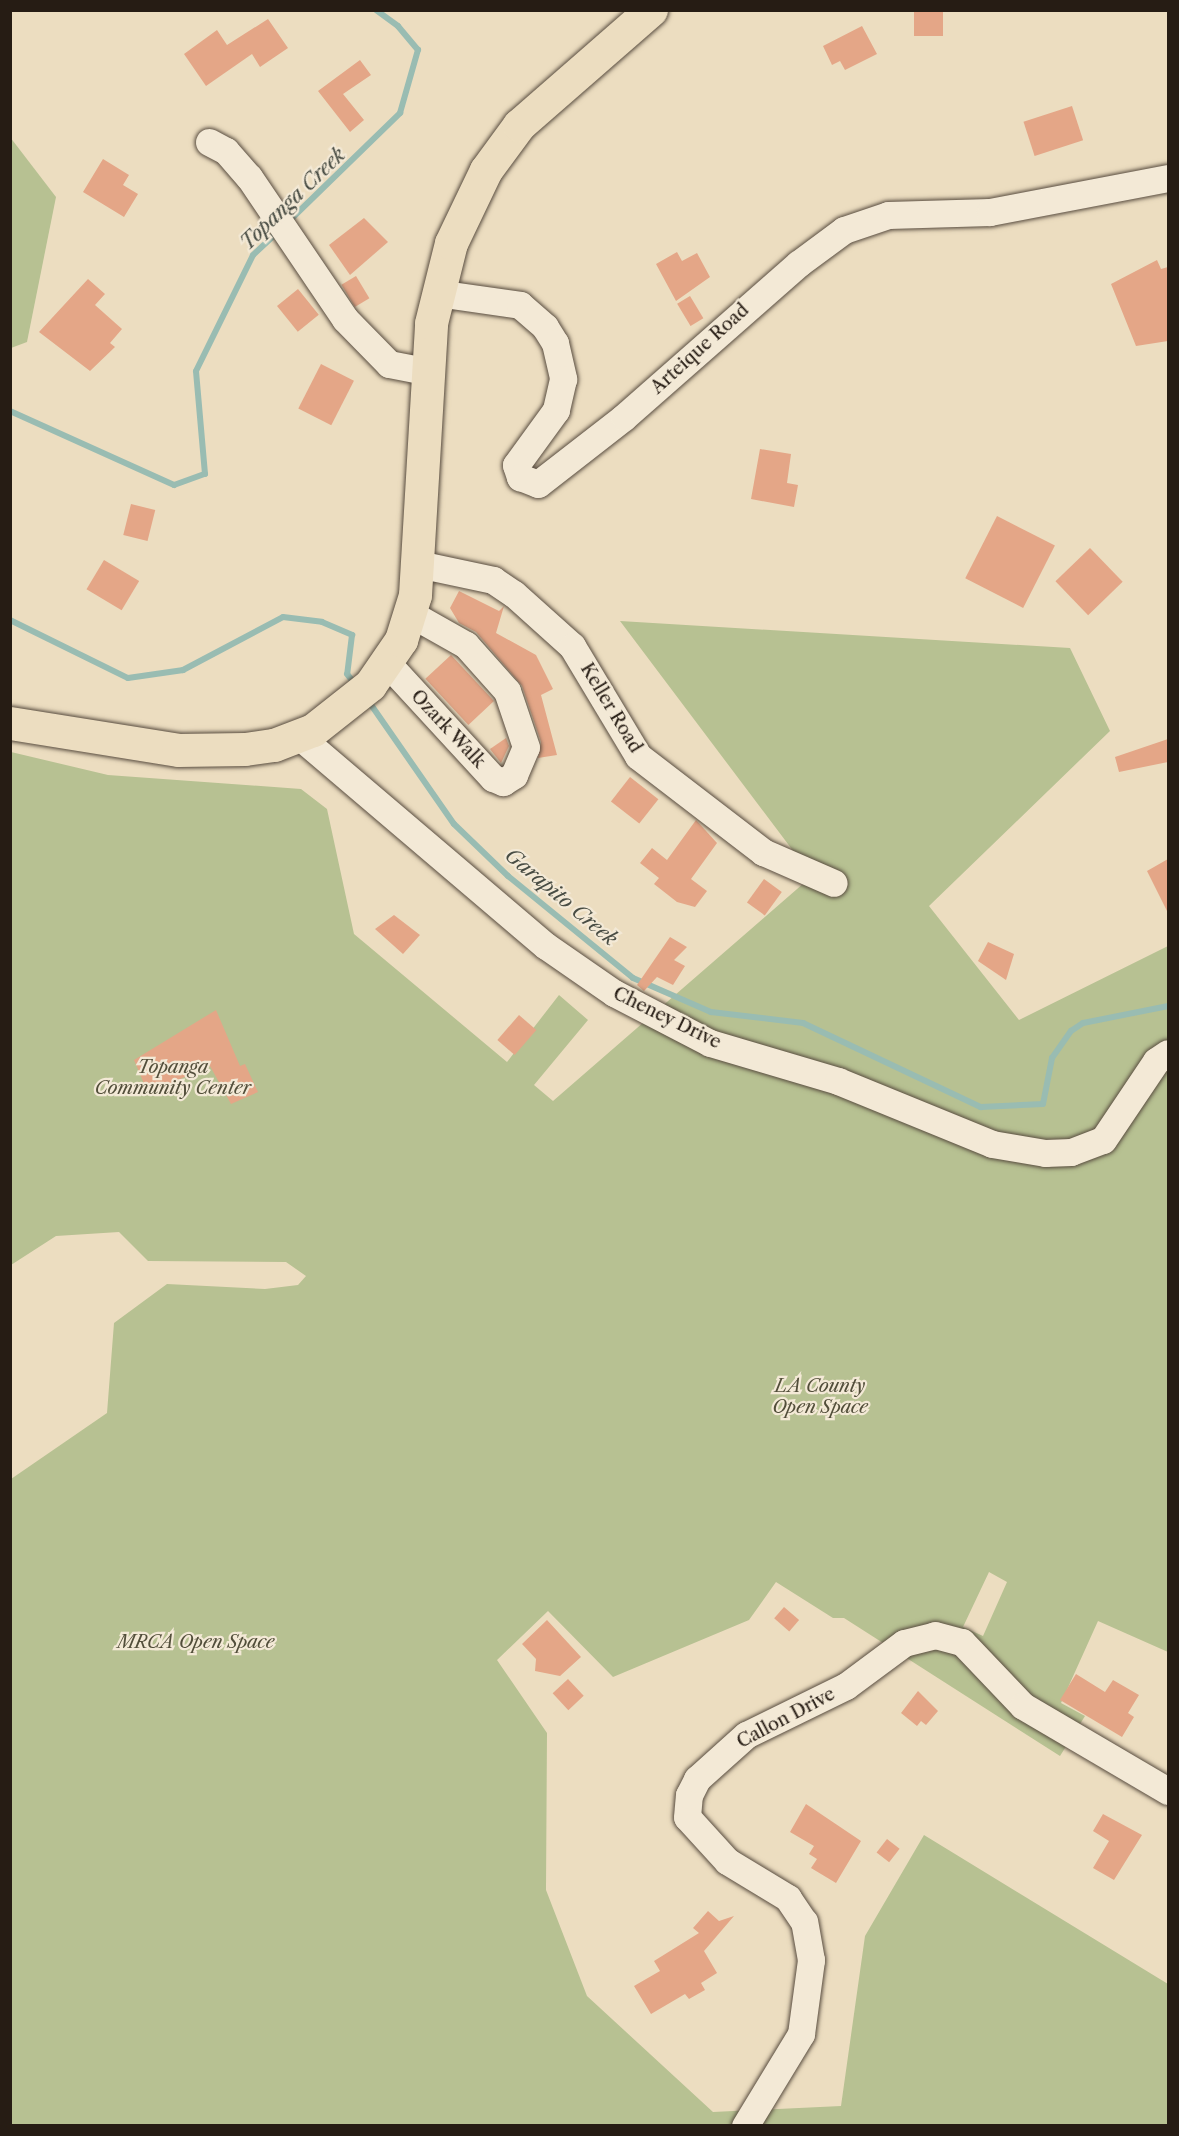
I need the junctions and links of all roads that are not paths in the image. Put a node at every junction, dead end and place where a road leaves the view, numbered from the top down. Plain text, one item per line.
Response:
1 (651, 10) edge
2 (209, 142) dead end
3 (1168, 178) edge
4 (437, 293) junction
5 (426, 371) junction
6 (418, 564) junction
7 (411, 614) junction
8 (383, 669) junction
9 (10, 723) edge
10 (299, 736) junction
11 (834, 883) dead end
12 (1168, 1053) edge
13 (1168, 1791) edge
14 (745, 2126) edge

1 - 4 main road
2 - 5 street
3 - 4 street, Arteique Road
4 - 5 main road
5 - 6 main road
6 - 7 main road
6 - 11 street, Keller Road
7 - 8 main road
7 - 8 street, Ozark Walk
8 - 10 main road
9 - 10 main road
10 - 12 street, Cheney Drive
13 - 14 street, Callon Drive

